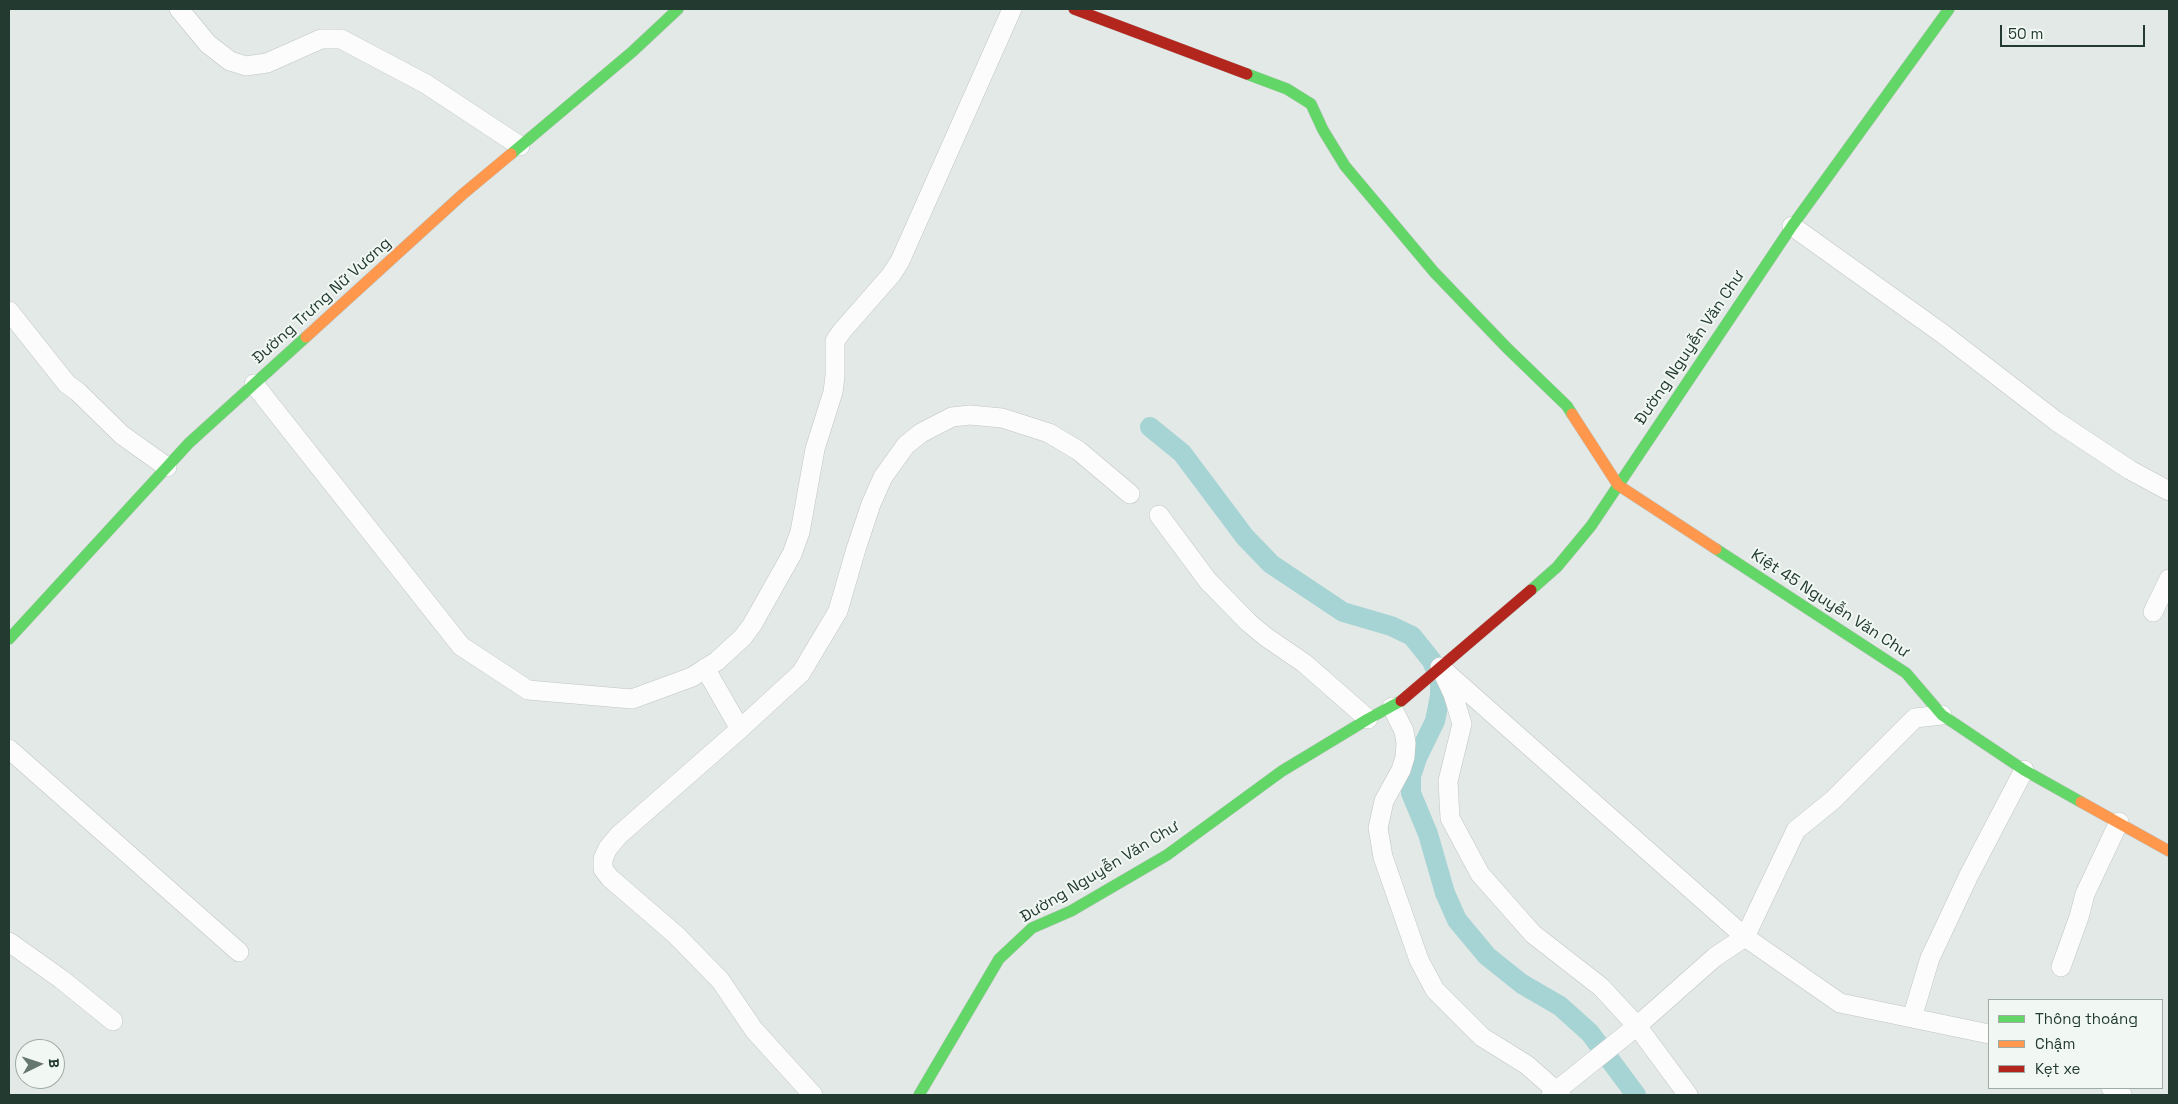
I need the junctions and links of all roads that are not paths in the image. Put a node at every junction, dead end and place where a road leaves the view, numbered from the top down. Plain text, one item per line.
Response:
1 (179, 9) edge
2 (678, 9) edge
3 (1012, 9) edge
4 (1074, 9) edge
5 (1949, 9) edge
6 (520, 146) junction
7 (1792, 226) junction
8 (9, 311) edge
9 (254, 384) junction
10 (167, 467) junction
11 (1618, 485) junction
12 (2169, 492) edge
13 (1130, 494) dead end
14 (1159, 515) dead end
15 (2169, 579) edge
16 (2153, 612) dead end
17 (9, 639) edge
18 (1435, 673) junction
19 (709, 675) junction
20 (1398, 703) junction
21 (1942, 715) junction
22 (1368, 719) junction
23 (736, 722) junction
24 (9, 749) edge
25 (2024, 770) junction
26 (2119, 822) junction
27 (2169, 851) edge
28 (1745, 937) junction
29 (9, 942) edge
30 (239, 952) dead end
31 (2061, 967) dead end
32 (1912, 1018) junction
33 (114, 1021) dead end
34 (1635, 1027) junction
35 (1988, 1034) edge
36 (1556, 1094) edge
37 (813, 1095) edge
38 (919, 1095) edge
39 (1688, 1095) edge

1 - 6 street
2 - 6 street, Đường Trưng Nữ Vương
3 - 19 street
4 - 11 street
5 - 7 street, Đường Nguyễn Văn Chư
6 - 9 street, Đường Trưng Nữ Vương
7 - 11 street, Đường Nguyễn Văn Chư
7 - 12 street
8 - 10 street
9 - 10 street, Đường Trưng Nữ Vương
9 - 19 street
10 - 17 street, Đường Trưng Nữ Vương
11 - 18 street, Đường Nguyễn Văn Chư
11 - 21 street, Kiệt 45 Nguyễn Văn Chư
13 - 23 street
14 - 22 street
15 - 16 street
18 - 20 street, Đường Nguyễn Văn Chư
18 - 28 street
18 - 34 street
19 - 23 street
20 - 22 street, Đường Nguyễn Văn Chư
20 - 36 street
21 - 25 street, Kiệt 45 Nguyễn Văn Chư
21 - 28 street
22 - 38 street, Đường Nguyễn Văn Chư
23 - 37 street
24 - 30 street
25 - 26 street, Kiệt 45 Nguyễn Văn Chư
25 - 32 street
26 - 27 street, Kiệt 45 Nguyễn Văn Chư
26 - 31 street
28 - 32 street
28 - 34 street
29 - 33 street
32 - 35 street
34 - 36 street
34 - 39 street

